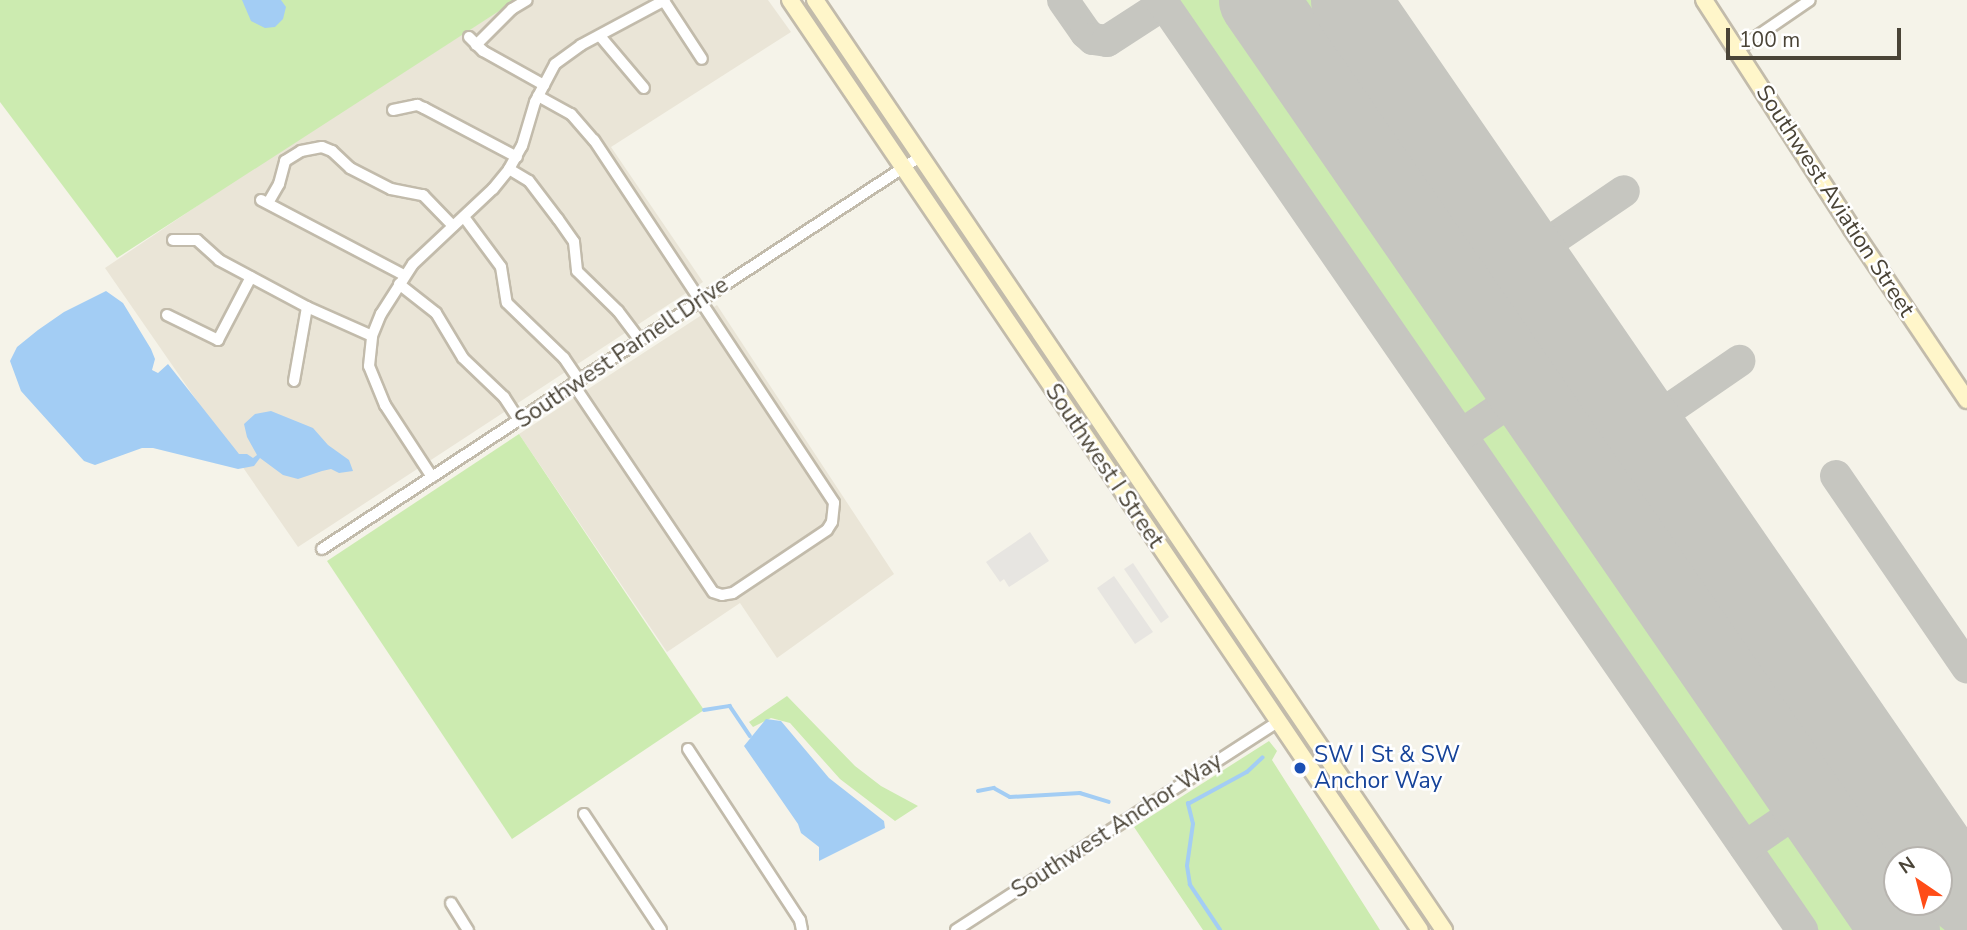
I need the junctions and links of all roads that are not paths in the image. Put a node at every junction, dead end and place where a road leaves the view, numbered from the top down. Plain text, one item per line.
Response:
1 (527, 0) edge
2 (790, 0) edge
3 (815, 0) edge
4 (1704, 0) edge
5 (1810, 0) edge
6 (664, 1) edge
7 (600, 36) junction
8 (1737, 50) junction
9 (702, 59) dead end
10 (643, 88) dead end
11 (541, 90) junction
12 (393, 110) dead end
13 (921, 156) junction
14 (517, 157) junction
15 (904, 168) junction
16 (509, 169) junction
17 (464, 217) junction
18 (453, 226) junction
19 (173, 240) dead end
20 (251, 277) junction
21 (401, 279) junction
22 (699, 301) junction
23 (307, 307) junction
24 (167, 315) dead end
25 (372, 336) junction
26 (639, 339) junction
27 (294, 382) dead end
28 (576, 382) junction
29 (1967, 400) edge
30 (519, 420) junction
31 (432, 477) junction
32 (322, 549) dead end
33 (1277, 722) junction
34 (688, 749) dead end
35 (584, 814) dead end
36 (451, 903) dead end
37 (801, 925) edge
38 (468, 930) edge
39 (661, 930) edge
40 (956, 930) edge
41 (1420, 930) edge
42 (1444, 930) edge

1 - 11 street
2 - 15 main road, Southwest I Street
3 - 13 main road, Southwest I Street
4 - 8 main road, Southwest Aviation Street
5 - 8 street
6 - 7 street
6 - 9 street
7 - 10 street
7 - 11 street
8 - 29 main road, Southwest Aviation Street
11 - 14 street
11 - 22 street
12 - 14 street
13 - 15 street, Southwest Parnell Drive
13 - 42 main road, Southwest I Street
14 - 16 street
15 - 22 street, Southwest Parnell Drive
15 - 33 main road, Southwest I Street
16 - 17 street
16 - 26 street
17 - 18 street
17 - 28 street
18 - 21 street
18 - 21 street
19 - 20 street
20 - 23 street
20 - 24 street
21 - 25 street
21 - 30 street
22 - 26 street, Southwest Parnell Drive
22 - 28 street
23 - 25 street
23 - 27 street
25 - 31 street
26 - 28 street, Southwest Parnell Drive
28 - 30 street, Southwest Parnell Drive
30 - 31 street, Southwest Parnell Drive
31 - 32 street, Southwest Parnell Drive
33 - 40 street, Southwest Anchor Way
33 - 41 main road, Southwest I Street
34 - 37 street
35 - 39 street
36 - 38 street

